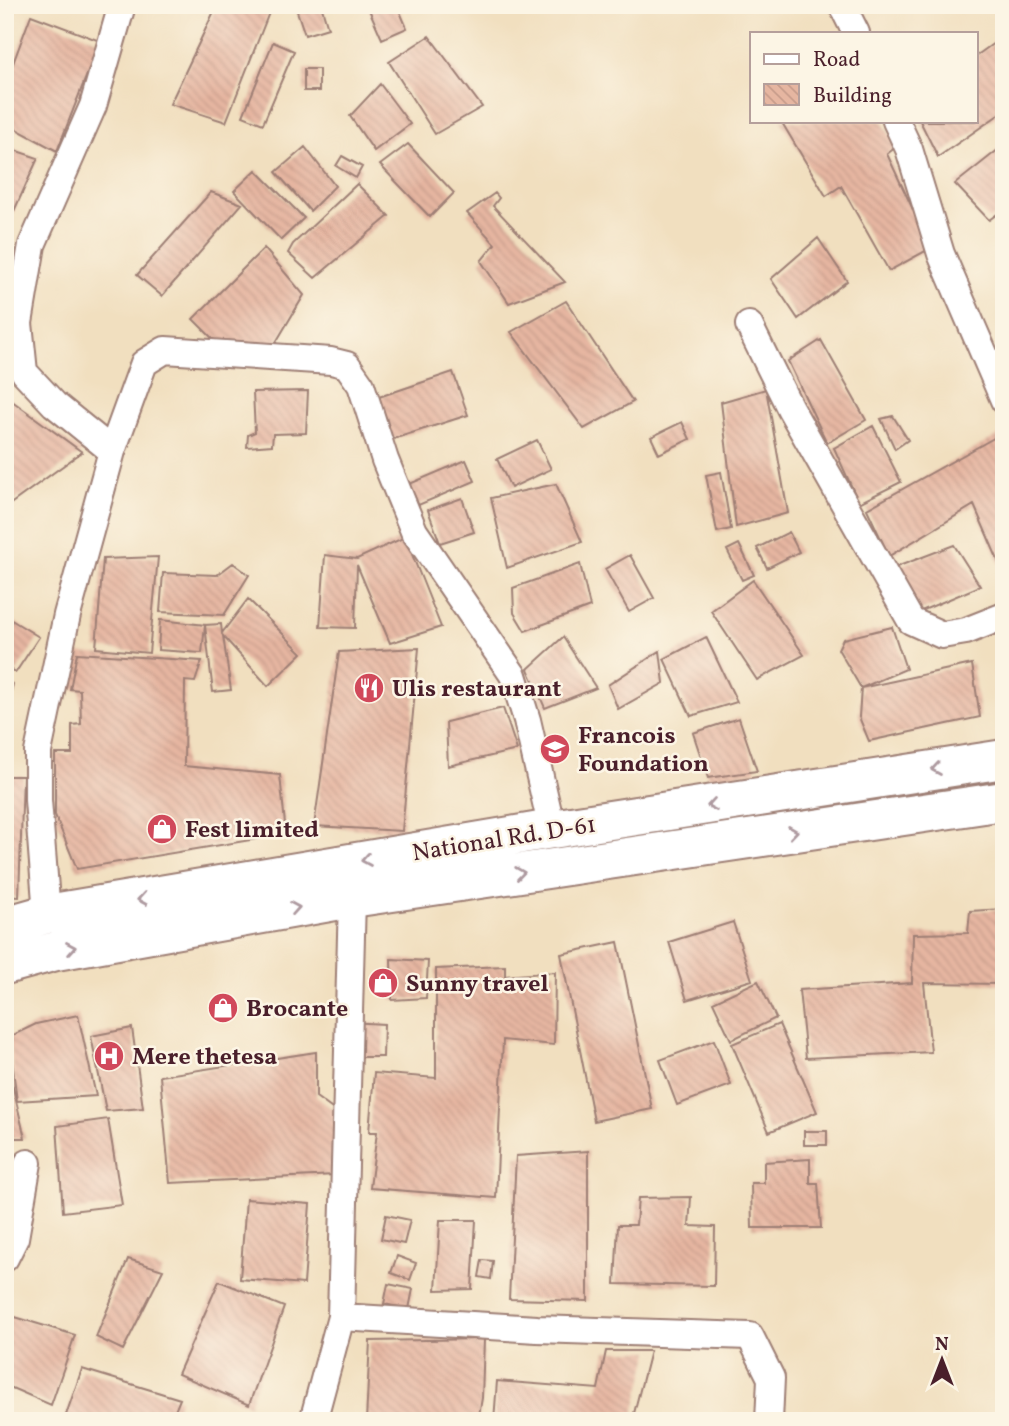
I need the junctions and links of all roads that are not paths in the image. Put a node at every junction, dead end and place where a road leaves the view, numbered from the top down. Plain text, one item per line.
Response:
1 (122, 5) edge
2 (842, 5) edge
3 (856, 32) edge
4 (896, 122) edge
5 (749, 325) dead end
6 (15, 367) edge
7 (1004, 400) edge
8 (112, 451) junction
9 (1004, 617) edge
10 (1004, 759) edge
11 (1004, 801) edge
12 (552, 830) junction
13 (352, 898) junction
14 (47, 914) junction
15 (5, 926) edge
16 (5, 965) edge
17 (28, 1163) dead end
18 (5, 1258) edge
19 (341, 1317) junction
20 (313, 1421) edge
21 (769, 1421) edge

1 - 6 street
2 - 3 street
4 - 7 street
5 - 9 street
6 - 8 street
8 - 12 street
8 - 14 street
10 -> 12 highway, National Rd. D-61
13 -> 11 highway, National Rd. D-61
12 -> 14 highway, National Rd. D-61
16 -> 13 highway, National Rd. D-61
13 - 19 street
14 - 15 highway, National Rd. D-61
17 - 18 street
19 - 20 street
19 - 21 street

